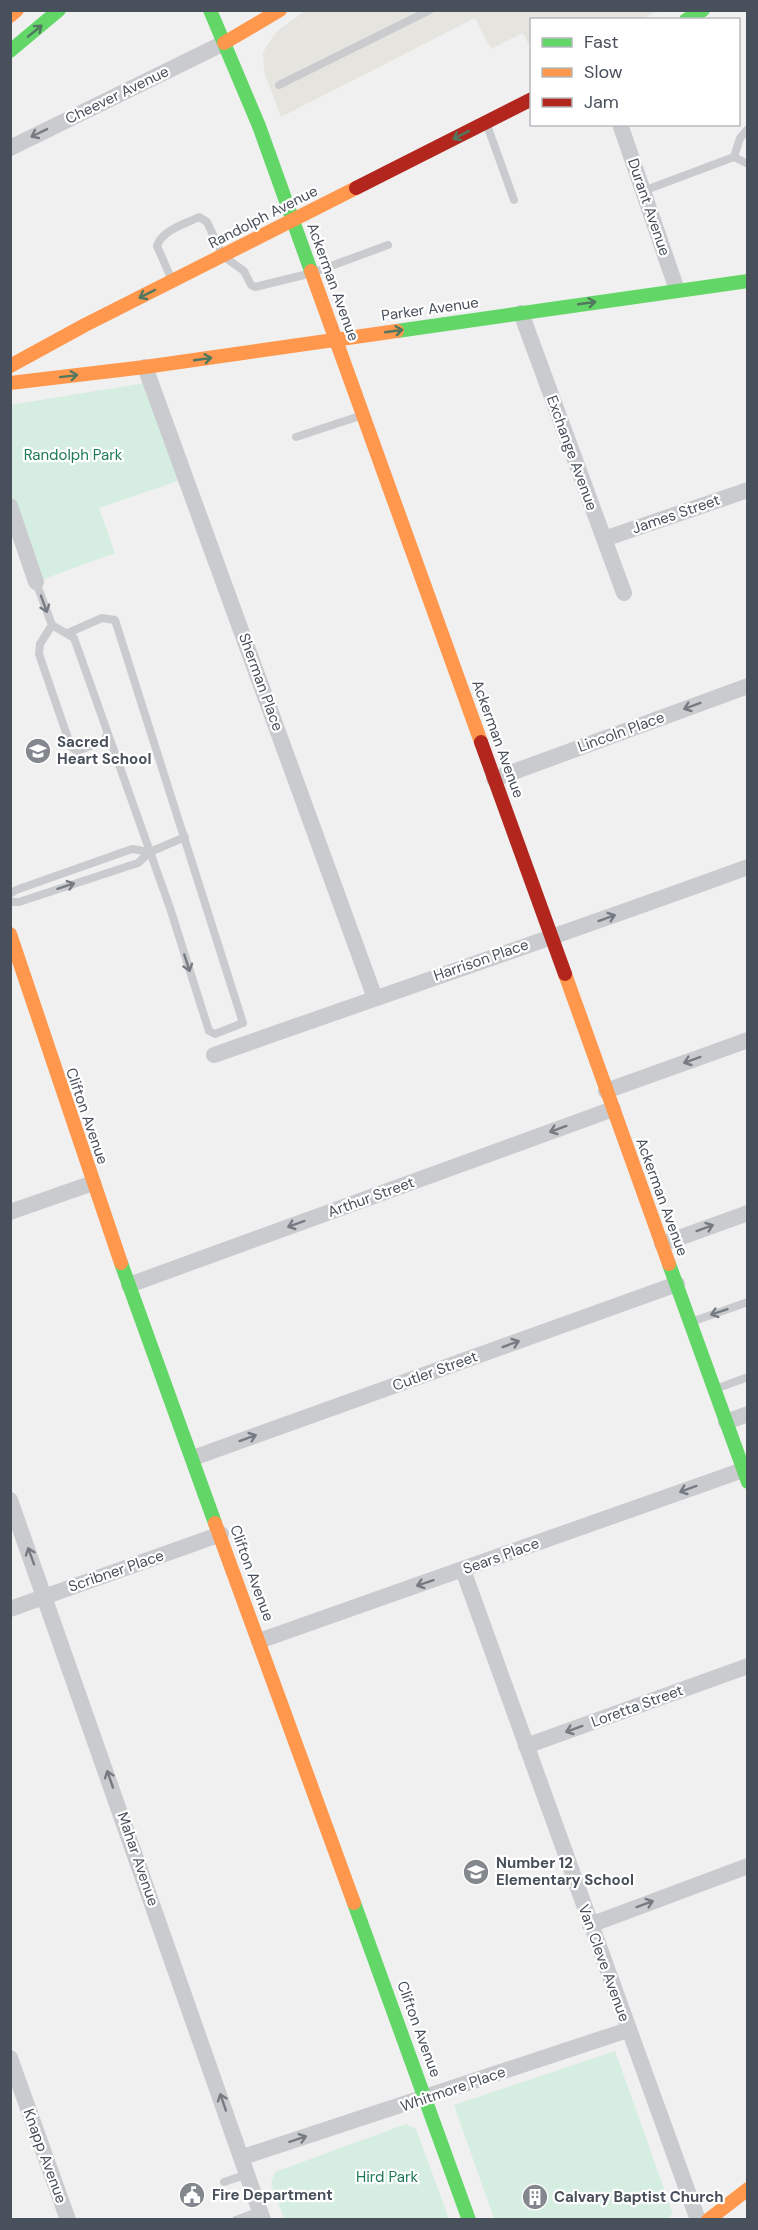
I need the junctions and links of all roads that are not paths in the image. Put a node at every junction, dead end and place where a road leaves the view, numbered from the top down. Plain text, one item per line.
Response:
1 (17, 10) edge
2 (59, 10) edge
3 (210, 10) edge
4 (280, 10) edge
5 (429, 10) edge
6 (703, 10) edge
7 (10, 16) edge
8 (689, 18) edge
9 (224, 43) junction
10 (10, 51) edge
11 (279, 85) dead end
12 (530, 100) edge
13 (486, 122) junction
14 (621, 126) edge
15 (747, 129) edge
16 (10, 148) edge
17 (734, 157) junction
18 (747, 164) edge
19 (643, 191) junction
20 (514, 200) dead end
21 (293, 220) junction
22 (388, 245) dead end
23 (223, 256) junction
24 (312, 273) junction
25 (172, 281) junction
26 (747, 281) edge
27 (677, 290) junction
28 (521, 313) junction
29 (336, 339) junction
30 (10, 366) edge
31 (145, 367) junction
32 (10, 383) edge
33 (363, 415) junction
34 (296, 437) dead end
35 (747, 490) edge
36 (10, 506) edge
37 (604, 539) junction
38 (36, 582) joint
39 (624, 593) dead end
40 (52, 626) junction
41 (68, 633) junction
42 (747, 686) edge
43 (107, 734) junction
44 (494, 779) junction
45 (185, 837) junction
46 (150, 852) junction
47 (747, 867) edge
48 (10, 894) edge
49 (10, 902) edge
50 (10, 934) edge
51 (551, 937) junction
52 (375, 998) junction
53 (747, 1040) edge
54 (214, 1055) dead end
55 (606, 1091) junction
56 (613, 1109) junction
57 (93, 1183) junction
58 (10, 1212) edge
59 (747, 1213) edge
60 (662, 1244) junction
61 (677, 1284) junction
62 (129, 1285) junction
63 (747, 1302) edge
64 (691, 1322) junction
65 (747, 1377) edge
66 (714, 1389) junction
67 (747, 1414) edge
68 (726, 1422) junction
69 (193, 1458) junction
70 (745, 1476) edge
71 (10, 1500) edge
72 (221, 1534) junction
73 (463, 1570) junction
74 (46, 1596) junction
75 (10, 1609) edge
76 (259, 1641) junction
77 (747, 1666) edge
78 (526, 1746) junction
79 (747, 1866) edge
80 (590, 1925) junction
81 (628, 2030) junction
82 (10, 2058) edge
83 (427, 2098) junction
84 (243, 2157) junction
85 (248, 2174) junction
86 (224, 2182) dead end
87 (747, 2189) edge
88 (727, 2213) edge
89 (262, 2215) edge
90 (68, 2220) edge
91 (236, 2220) edge
92 (469, 2220) edge
93 (698, 2220) edge
94 (708, 2220) edge

1 - 7 main road
10 -> 2 main road
3 - 9 main road, Ackerman Avenue
4 - 9 main road
5 - 11 lane
6 - 8 main road
9 -> 16 street, Cheever Avenue
9 - 21 main road, Ackerman Avenue
12 - 13 main road, Randolph Avenue
13 - 20 lane
13 -> 21 main road, Randolph Avenue
14 - 19 street, Durant Avenue
15 - 17 lane
17 - 18 lane
17 - 19 lane
19 - 27 street, Durant Avenue
21 - 23 main road, Randolph Avenue
21 - 24 main road, Ackerman Avenue
22 - 24 lane
23 - 24 lane
23 - 25 main road, Randolph Avenue
23 - 25 lane
24 - 29 main road, Ackerman Avenue
25 -> 30 main road, Randolph Avenue
26 - 27 main road, Parker Avenue
28 -> 27 main road, Parker Avenue
29 -> 28 main road, Parker Avenue
28 - 37 street, Exchange Avenue
31 -> 29 main road, Parker Avenue
29 - 33 main road, Ackerman Avenue
32 -> 31 main road, Parker Avenue
31 - 52 street, Sherman Place
33 - 34 lane
33 - 44 main road, Ackerman Avenue
35 - 37 street, James Street
36 - 38 street
37 - 39 street, Exchange Avenue
38 -> 40 lane
40 - 41 lane
40 - 43 lane
41 - 43 lane
41 - 45 lane
42 -> 44 street, Lincoln Place
43 - 46 lane
44 - 51 main road, Ackerman Avenue
45 - 46 lane
46 -> 45 lane
46 - 48 lane
49 -> 46 lane
51 -> 47 street, Harrison Place
50 - 57 main road, Clifton Avenue
51 - 52 street, Harrison Place
51 - 55 main road, Ackerman Avenue
52 - 54 street, Harrison Place
53 -> 55 street
55 - 56 main road, Ackerman Avenue
56 - 60 main road, Ackerman Avenue
56 -> 62 street, Arthur Street
57 - 58 street
57 - 62 main road, Clifton Avenue
60 -> 59 street
60 - 61 main road, Ackerman Avenue
61 - 64 main road, Ackerman Avenue
69 -> 61 street, Cutler Street
62 - 69 main road, Clifton Avenue
63 -> 64 lane
64 - 66 main road, Ackerman Avenue
65 - 66 lane
66 - 68 main road, Ackerman Avenue
67 - 68 street
68 - 70 main road, Ackerman Avenue
69 - 72 main road, Clifton Avenue
70 -> 73 street, Sears Place
74 -> 71 street, Mahar Avenue
72 - 74 street, Scribner Place
72 - 76 main road, Clifton Avenue
73 -> 76 street, Sears Place
73 - 78 street, Van Cleve Avenue
74 - 75 street, Scribner Place
84 -> 74 street, Mahar Avenue
76 - 83 main road, Clifton Avenue
77 -> 78 street, Loretta Street
78 - 80 street, Van Cleve Avenue
80 -> 79 street
80 - 81 street, Van Cleve Avenue
81 - 83 street, Whitmore Place
81 - 93 street, Van Cleve Avenue
82 - 90 street, Knapp Avenue
84 -> 83 street, Whitmore Place
83 - 92 main road, Clifton Avenue
84 - 85 street, Mahar Avenue
85 - 86 lane
85 - 89 street, Mahar Avenue
87 - 88 main road
88 - 94 main road
89 - 91 lane

